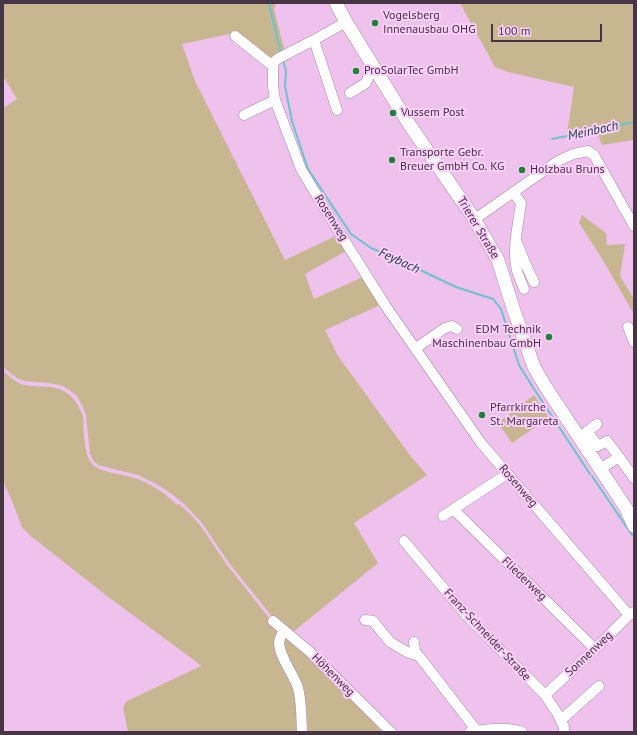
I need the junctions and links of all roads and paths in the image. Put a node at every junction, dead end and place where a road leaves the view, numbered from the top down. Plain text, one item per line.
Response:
1 (336, 3) edge
2 (346, 22) junction
3 (235, 36) dead end
4 (314, 40) junction
5 (280, 60) junction
6 (376, 70) junction
7 (350, 93) dead end
8 (275, 100) junction
9 (337, 110) dead end
10 (244, 115) dead end
11 (513, 192) junction
12 (474, 219) junction
13 (634, 226) edge
14 (516, 239) junction
15 (534, 282) dead end
16 (524, 289) dead end
17 (628, 327) dead end
18 (457, 329) dead end
19 (634, 342) edge
20 (416, 348) junction
21 (597, 424) dead end
22 (583, 434) junction
23 (619, 457) junction
24 (600, 469) junction
25 (507, 474) junction
26 (634, 478) edge
27 (453, 509) junction
28 (443, 516) dead end
29 (634, 526) edge
30 (404, 541) dead end
31 (632, 614) edge
32 (365, 620) dead end
33 (274, 621) dead end
34 (284, 630) junction
35 (414, 642) dead end
36 (595, 649) junction
37 (419, 656) junction
38 (599, 686) dead end
39 (545, 695) junction
40 (561, 720) junction
41 (474, 731) edge
42 (302, 732) edge
43 (391, 732) edge
44 (522, 732) edge
45 (564, 732) edge

1 - 2 main road, Trierer Straße
2 - 4 street
2 - 6 main road, Trierer Straße
3 - 5 street
4 - 5 street
4 - 9 street
5 - 8 street, Rosenweg
6 - 7 street
6 - 12 main road, Trierer Straße
8 - 10 street
8 - 20 street, Rosenweg
11 - 12 street
11 - 13 street
11 - 14 street
12 - 22 main road, Trierer Straße
14 - 15 street
14 - 16 street
17 - 19 street
18 - 20 street
20 - 25 street, Rosenweg
21 - 22 street
22 - 23 street
22 - 24 main road, Trierer Straße
23 - 24 street
23 - 26 street
24 - 29 main road, Trierer Straße
25 - 27 street
25 - 31 street, Rosenweg
27 - 28 street
27 - 36 street, Fliederweg
30 - 39 street, Franz-Schneider-Straße
31 - 36 street, Sonnenweg
32 - 37 street
33 - 34 street, Höhenweg
34 - 42 street
34 - 43 street, Höhenweg
35 - 37 street
36 - 39 street, Sonnenweg
37 - 41 street
38 - 40 street
39 - 40 street, Franz-Schneider-Straße
40 - 45 street, Franz-Schneider-Straße
41 - 44 street

